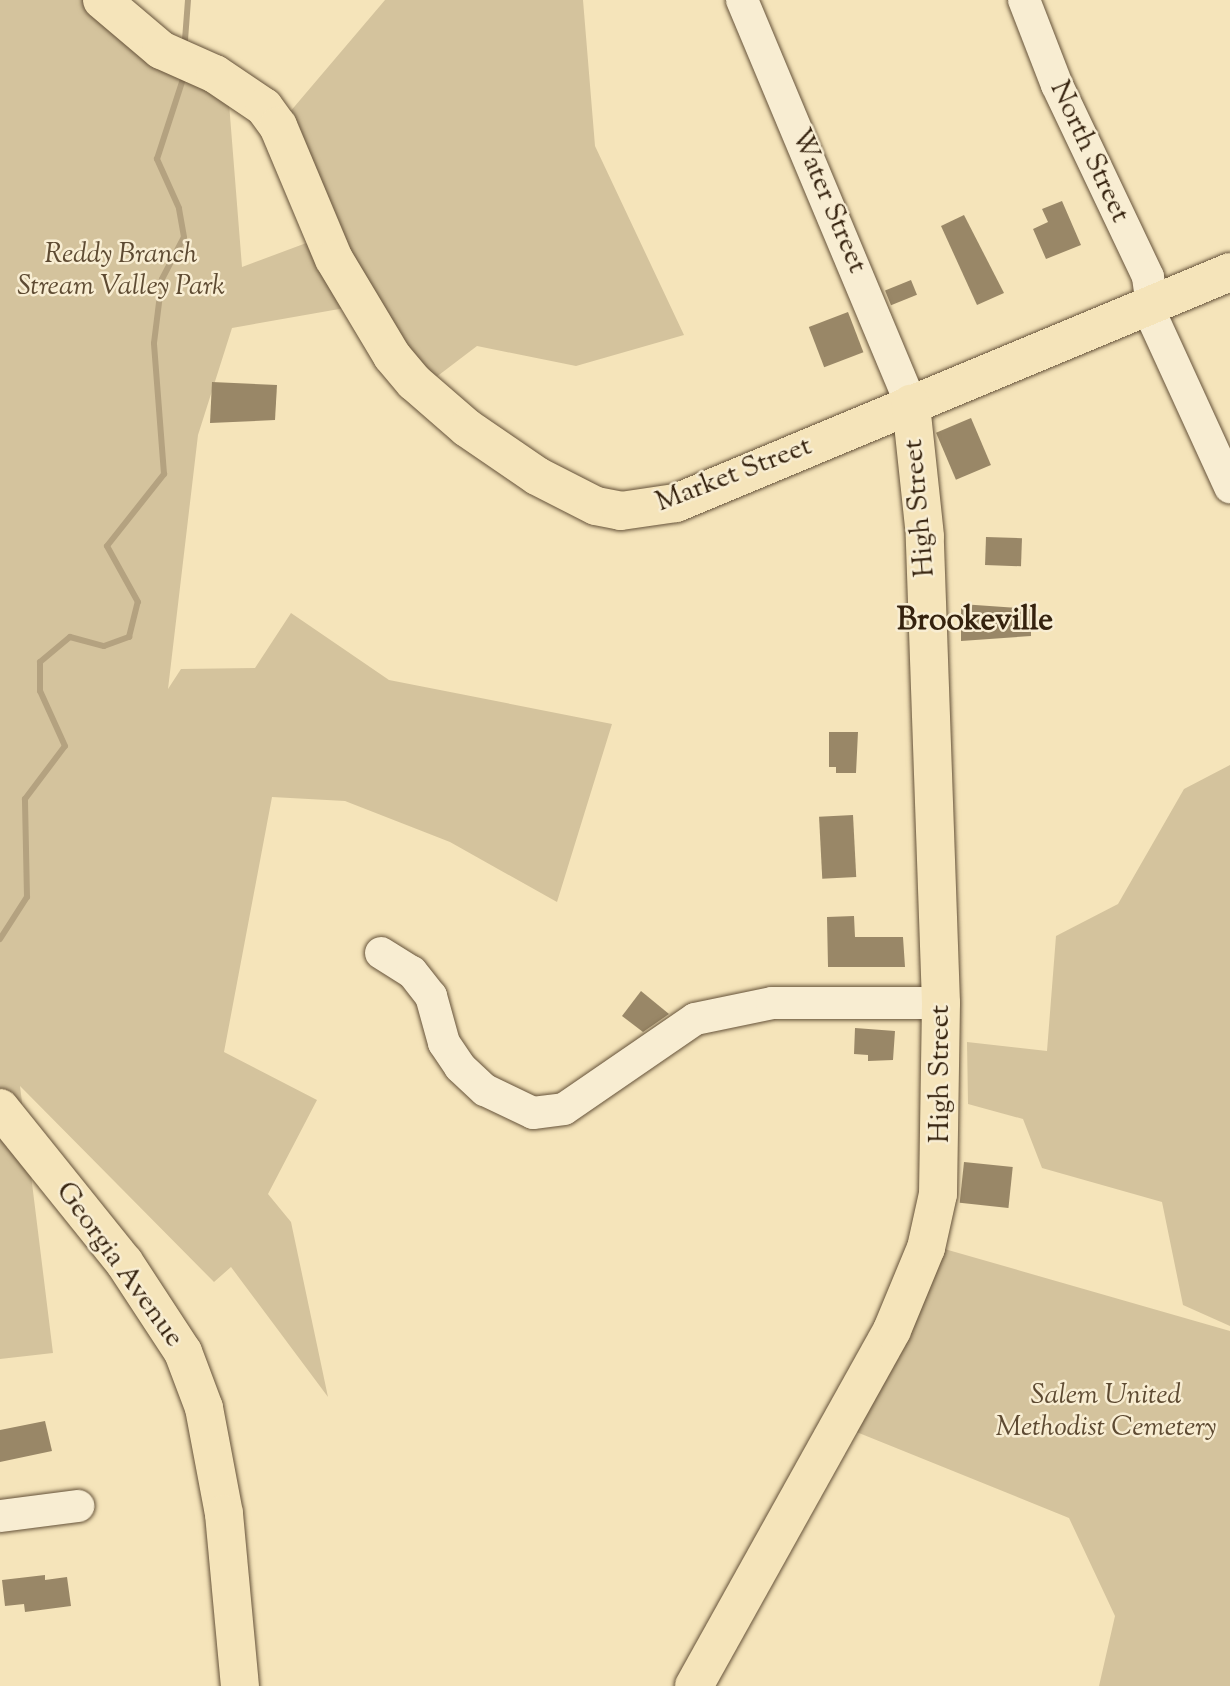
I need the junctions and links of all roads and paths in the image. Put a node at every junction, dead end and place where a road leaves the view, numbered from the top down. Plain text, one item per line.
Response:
1 (102, 0) edge
2 (743, 0) edge
3 (1024, 0) edge
4 (1230, 272) edge
5 (1151, 303) junction
6 (911, 404) junction
7 (1230, 487) edge
8 (380, 953) dead end
9 (941, 1003) junction
10 (0, 1108) edge
11 (78, 1506) dead end
12 (0, 1516) edge
13 (240, 1686) edge
14 (694, 1686) edge

1 - 6 main road, Market Street
2 - 6 street, Water Street
3 - 5 street, North Street
4 - 5 main road, Market Street
5 - 6 main road, Market Street
5 - 7 street, North Street
6 - 9 main road, High Street
8 - 9 street
9 - 14 main road, High Street
10 - 13 main road, Georgia Avenue
11 - 12 street

